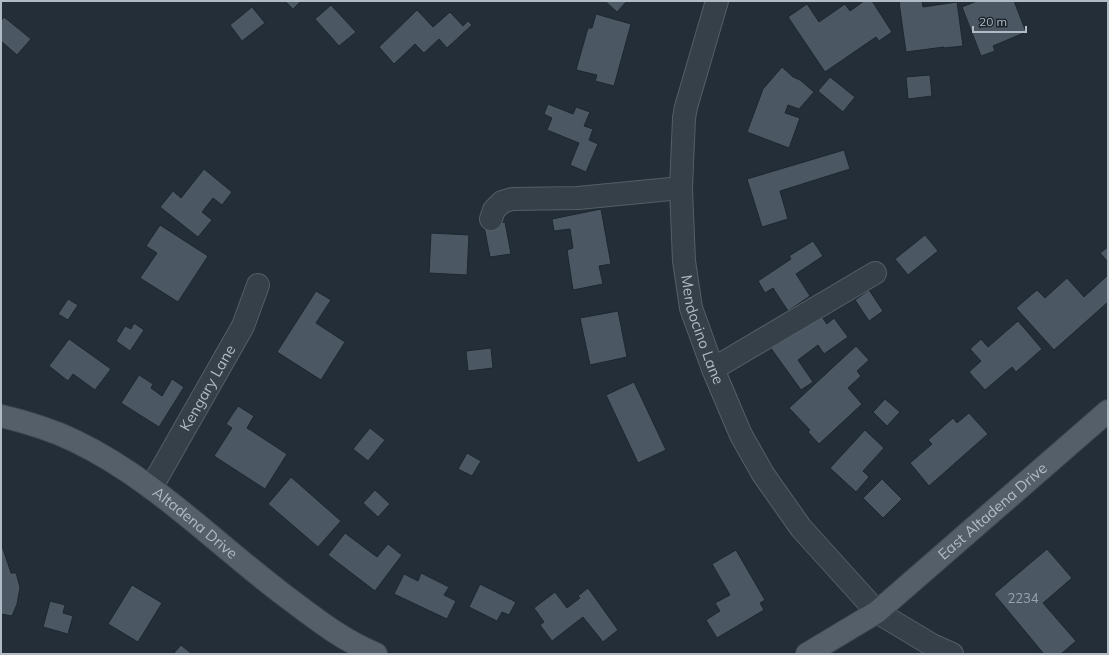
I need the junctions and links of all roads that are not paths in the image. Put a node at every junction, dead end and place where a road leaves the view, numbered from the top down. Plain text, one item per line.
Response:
1 (717, 1) edge
2 (681, 188) junction
3 (491, 219) dead end
4 (875, 273) dead end
5 (258, 285) dead end
6 (713, 369) junction
7 (1108, 411) edge
8 (1, 416) edge
9 (151, 488) junction
10 (877, 612) junction
11 (376, 654) edge
12 (807, 654) edge
13 (952, 654) edge

1 - 2 street, Mendocino Lane
2 - 3 street
2 - 6 street, Mendocino Lane
4 - 6 street
5 - 9 street, Kengary Lane
6 - 10 street, Mendocino Lane
7 - 10 main road, East Altadena Drive
8 - 9 main road, Altadena Drive
9 - 11 main road, Altadena Drive
10 - 12 main road
10 - 13 street, Mendocino Lane

